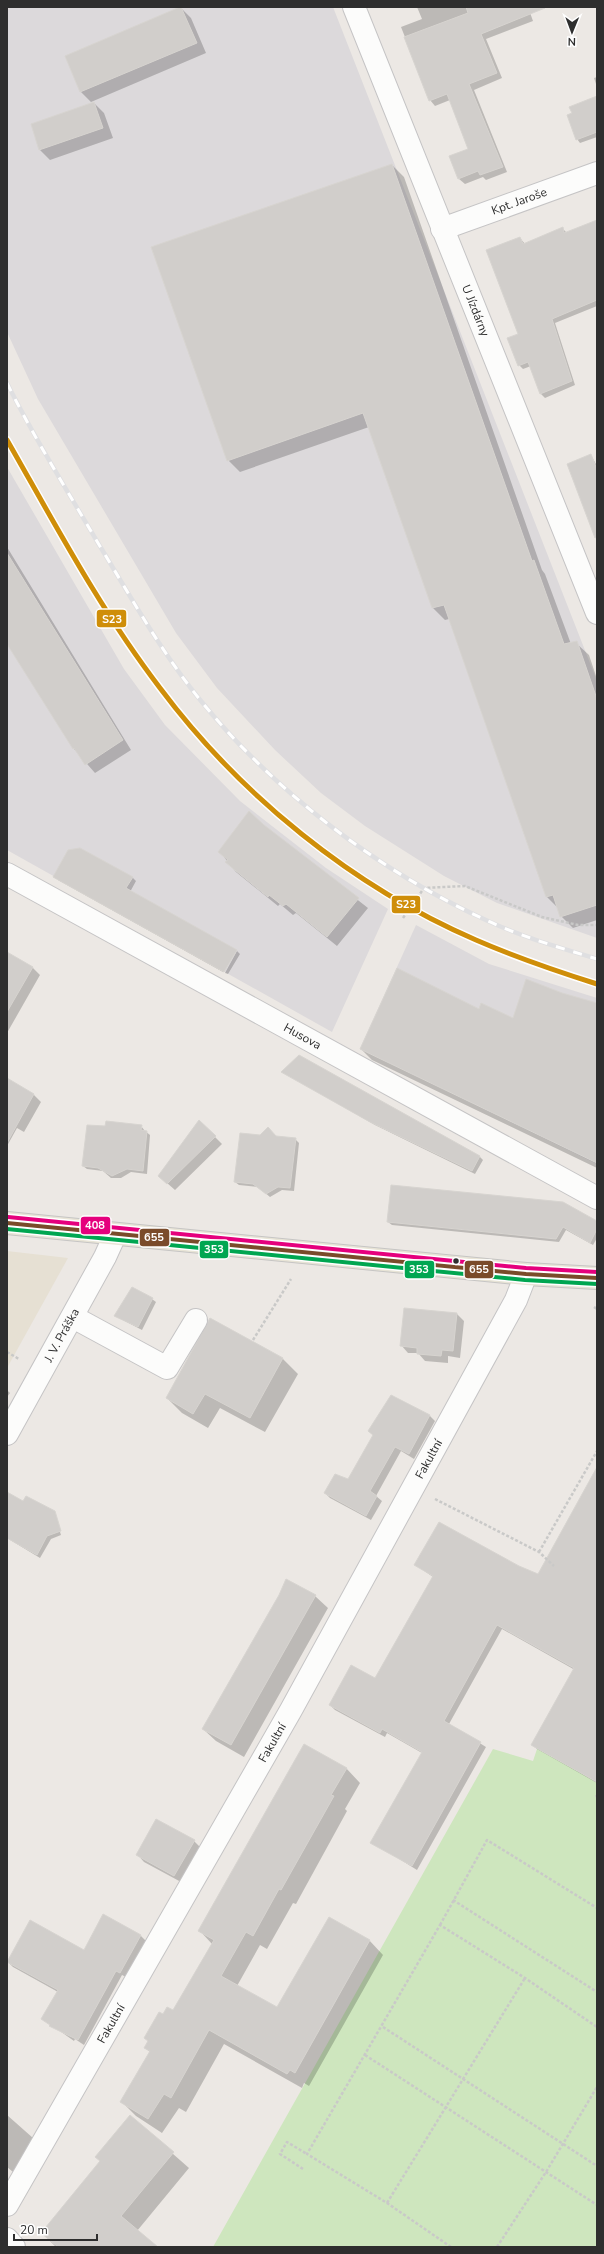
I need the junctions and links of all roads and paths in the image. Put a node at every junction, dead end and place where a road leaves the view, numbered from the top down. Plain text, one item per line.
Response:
1 (354, 7) edge
2 (597, 173) edge
3 (442, 229) junction
4 (597, 613) edge
5 (7, 874) edge
6 (403, 918) dead end
7 (597, 925) edge
8 (597, 1198) edge
9 (7, 1223) edge
10 (115, 1235) junction
11 (526, 1274) junction
12 (597, 1278) edge
13 (291, 1279) dead end
14 (73, 1317) junction
15 (196, 1320) dead end
16 (253, 1340) dead end
17 (7, 1434) edge
18 (597, 1451) edge
19 (414, 1488) junction
20 (539, 1552) junction
21 (554, 1566) dead end
22 (453, 1900) junction
23 (597, 1908) edge
24 (440, 1925) junction
25 (525, 1978) junction
26 (597, 1992) edge
27 (383, 2027) junction
28 (597, 2027) edge
29 (365, 2056) junction
30 (462, 2078) junction
31 (597, 2086) edge
32 (445, 2106) junction
33 (564, 2144) junction
34 (307, 2154) junction
35 (597, 2166) edge
36 (303, 2169) dead end
37 (546, 2172) junction
38 (387, 2203) junction
39 (7, 2205) edge
40 (597, 2205) edge
41 (7, 2239) edge
42 (14, 2247) edge
43 (451, 2247) edge
44 (497, 2247) edge

1 - 3 street, U Jízdárny
2 - 3 street, Kpt. Jaroše
3 - 4 street, U Jízdárny
5 - 8 street, Husova
6 - 7 path
9 - 10 main road
10 - 11 main road
10 - 14 street, J. V. Práška
11 - 12 main road
11 - 19 street, Fakultní
13 - 16 path
14 - 15 street
14 - 17 street, J. V. Práška
18 - 20 path
19 - 20 path
19 - 39 street, Fakultní
20 - 21 path
22 - 23 path
22 - 24 path
22 - 26 path
24 - 25 path
24 - 27 path
25 - 28 path
25 - 30 path
27 - 29 path
27 - 30 path
29 - 32 path
29 - 34 path
30 - 32 path
30 - 33 path
31 - 33 path
32 - 37 path
32 - 38 path
33 - 35 path
33 - 37 path
34 - 36 path
34 - 38 path
37 - 40 path
37 - 44 path
38 - 43 path
41 - 42 street

